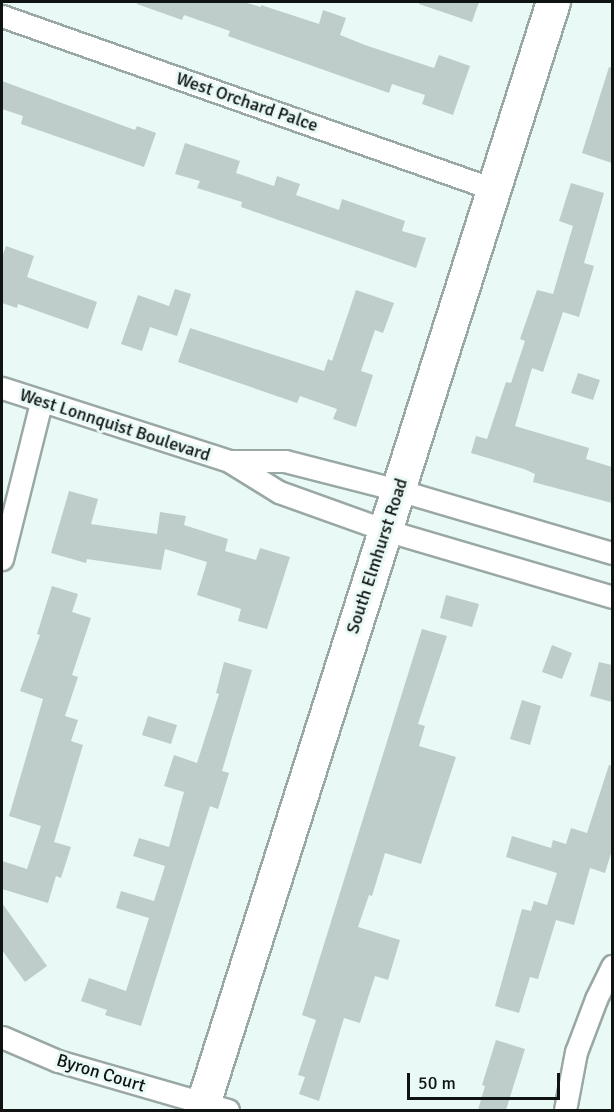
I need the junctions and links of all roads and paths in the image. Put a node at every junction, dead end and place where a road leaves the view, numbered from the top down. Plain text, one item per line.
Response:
1 (553, 2) edge
2 (2, 16) edge
3 (493, 189) junction
4 (2, 388) edge
5 (41, 403) junction
6 (229, 461) junction
7 (398, 490) junction
8 (385, 530) junction
9 (612, 553) edge
10 (2, 559) edge
11 (612, 597) edge
12 (612, 966) edge
13 (2, 1037) edge
14 (211, 1108) edge
15 (565, 1110) edge

1 - 3 main road, South Elmhurst Road
2 - 3 street, West Orchard Palce
3 - 7 main road, South Elmhurst Road
4 - 5 street, West Lonnquist Boulevard
5 - 6 street, West Lonnquist Boulevard
5 - 10 street
6 - 7 street, West Lonnquist Boulevard
6 - 8 street, West Lonnquist Boulevard
7 - 8 main road, South Elmhurst Road
7 - 9 street, West Lonnquist Boulevard
8 - 11 street, West Lonnquist Boulevard
8 - 14 main road, South Elmhurst Road
12 - 15 street
13 - 14 street, Byron Court

